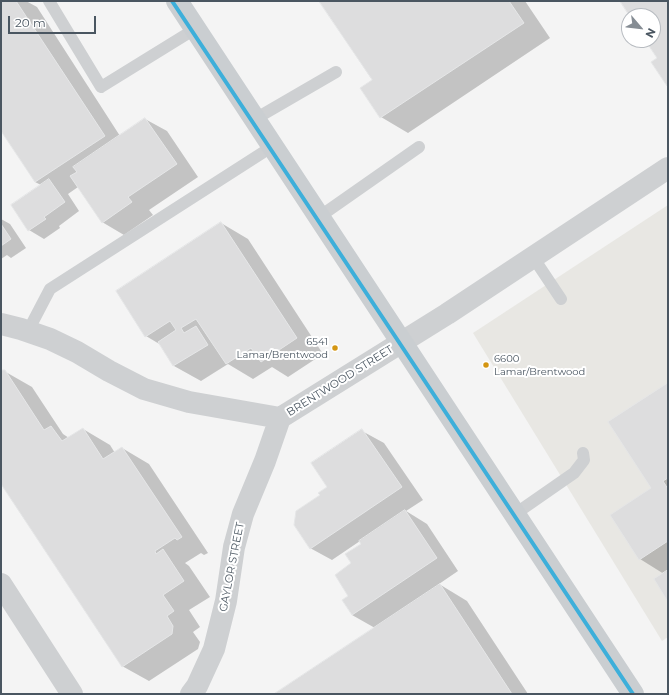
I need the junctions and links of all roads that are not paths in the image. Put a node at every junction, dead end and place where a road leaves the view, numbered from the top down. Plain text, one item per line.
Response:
1 (49, 1) edge
2 (177, 1) edge
3 (195, 29) junction
4 (336, 72) dead end
5 (255, 119) junction
6 (273, 146) junction
7 (419, 147) dead end
8 (668, 168) edge
9 (319, 218) junction
10 (533, 257) junction
11 (561, 299) dead end
12 (1, 324) edge
13 (28, 331) junction
14 (402, 342) junction
15 (280, 418) junction
16 (584, 453) dead end
17 (515, 514) junction
18 (1, 584) edge
19 (72, 694) edge
20 (191, 694) edge
21 (633, 694) edge

1 - 3 lane
2 - 3 main road
3 - 5 main road
4 - 5 lane
5 - 6 main road
6 - 9 main road
6 - 13 lane
7 - 9 lane
8 - 10 street, BRENTWOOD STREET
9 - 14 main road
10 - 11 lane
10 - 14 street, BRENTWOOD STREET
12 - 13 street, BRENTWOOD STREET
13 - 15 street, BRENTWOOD STREET
14 - 15 street, BRENTWOOD STREET
14 - 17 main road
15 - 20 street, GAYLOR STREET
16 - 17 lane
17 - 21 main road
18 - 19 street

